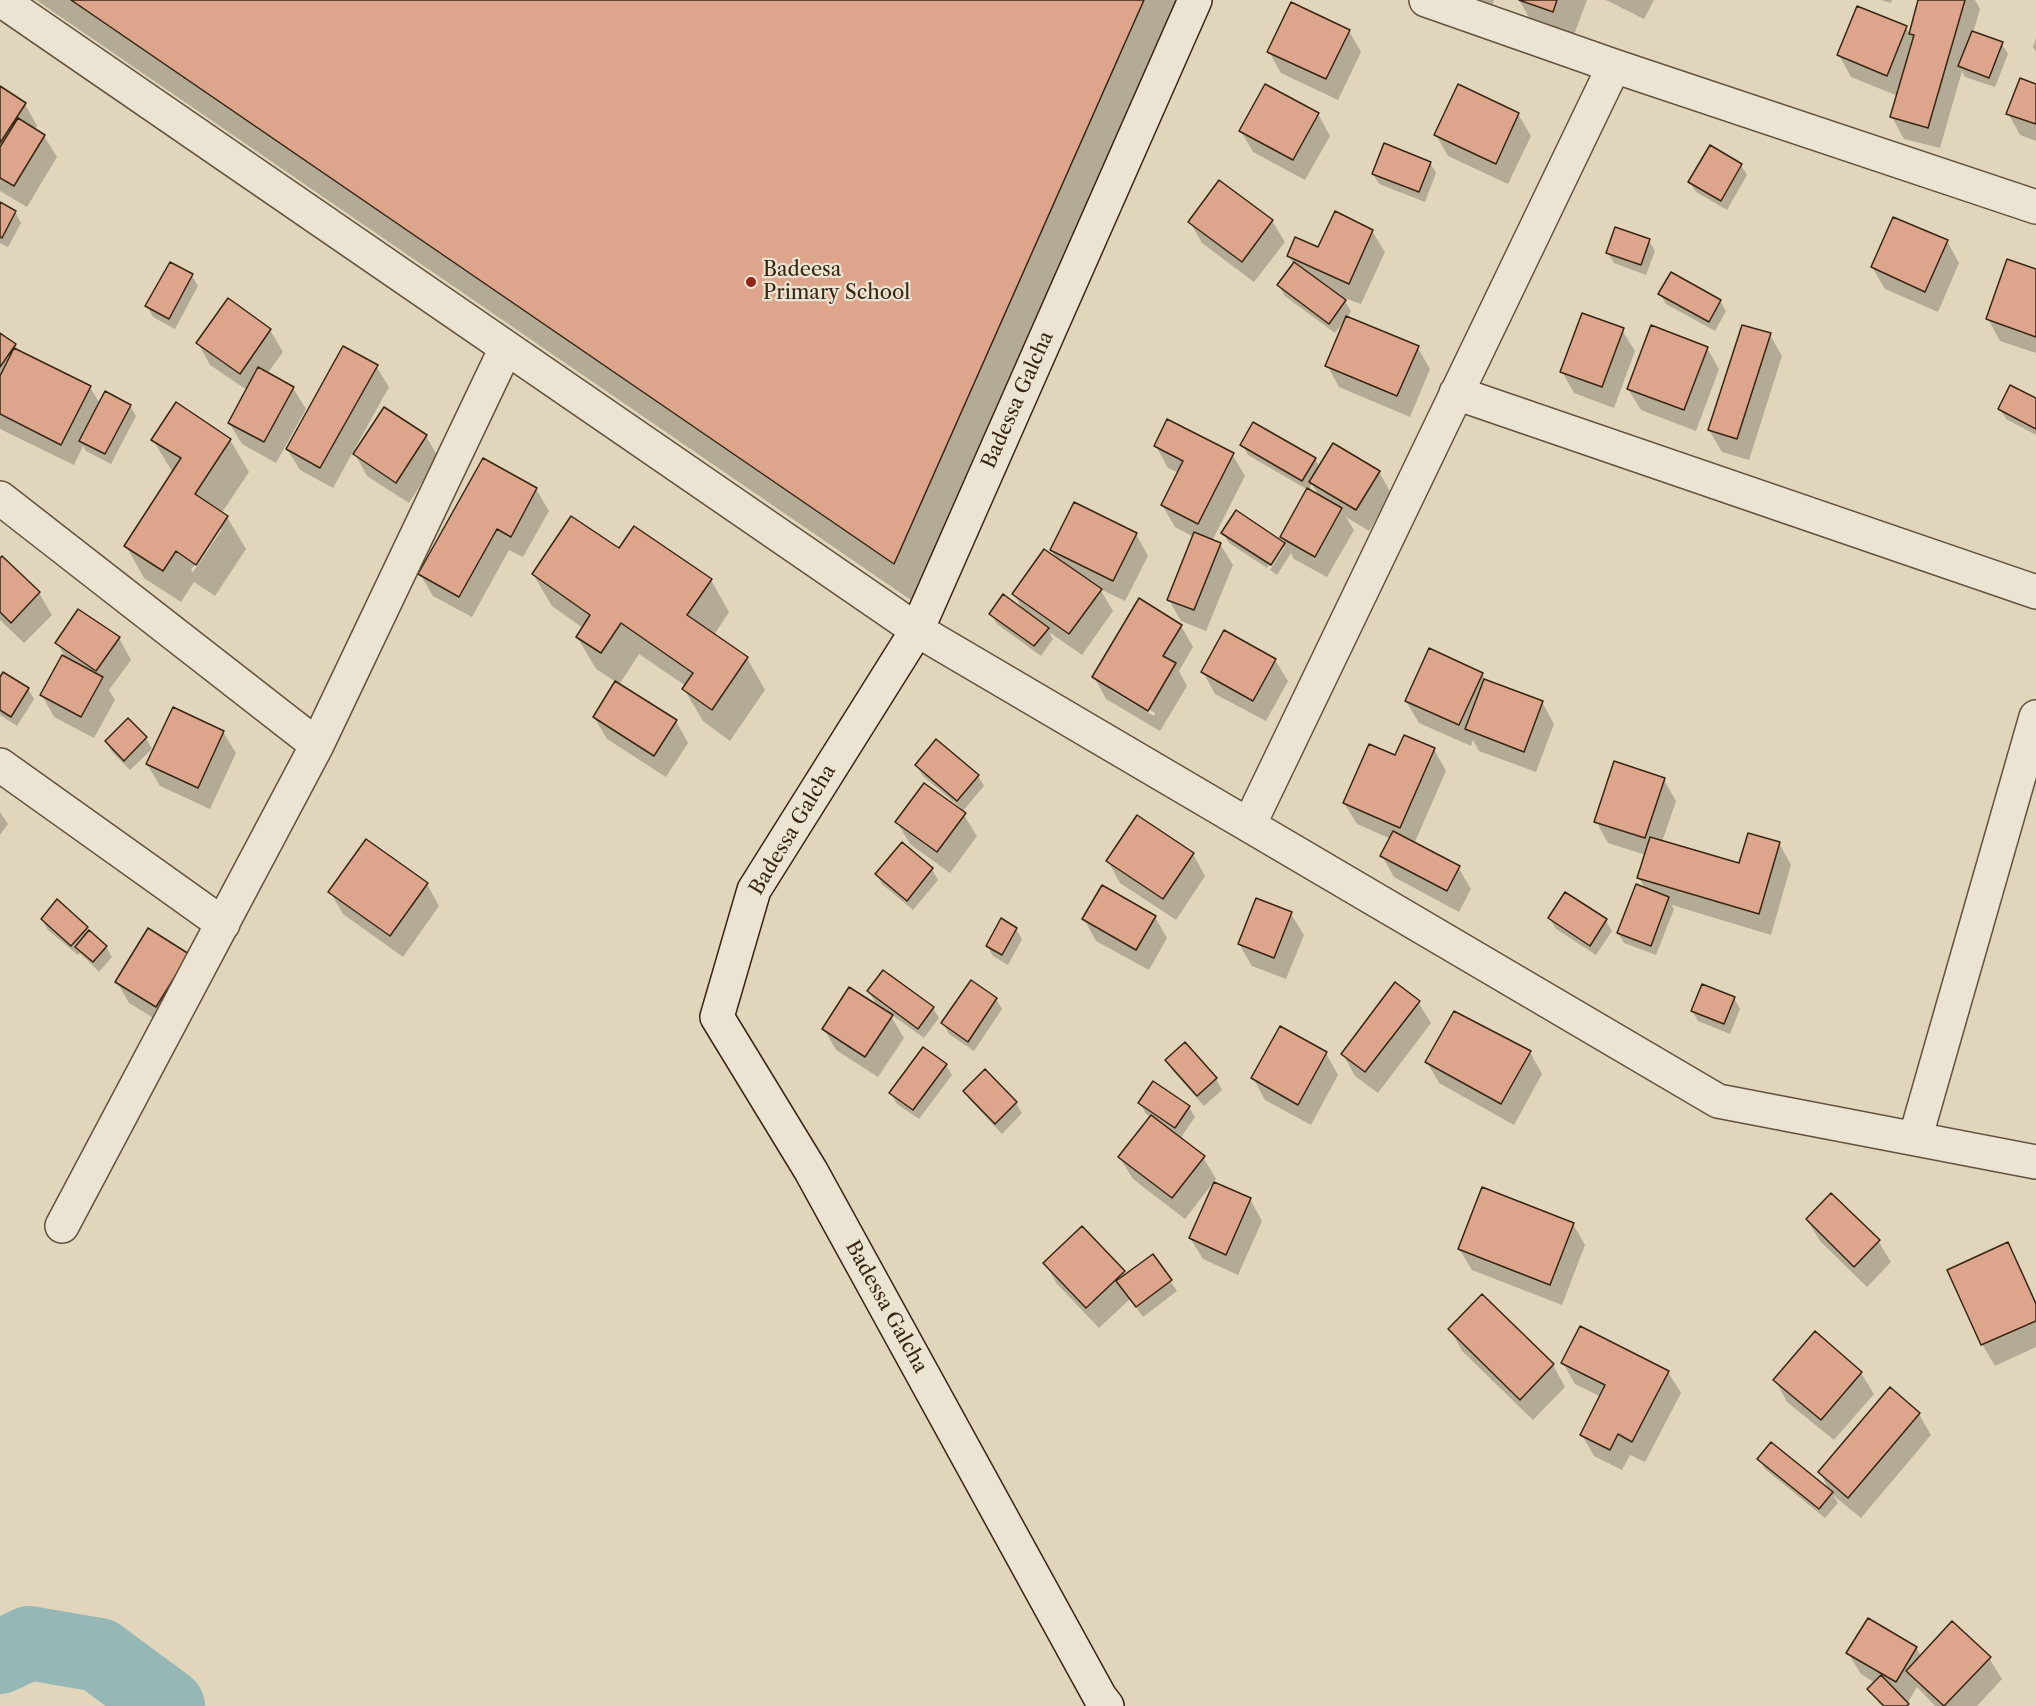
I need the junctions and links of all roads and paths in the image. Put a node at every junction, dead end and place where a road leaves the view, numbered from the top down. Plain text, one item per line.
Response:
1 (1, 0) edge
2 (1195, 0) edge
3 (1426, 0) edge
4 (1614, 66) junction
5 (2036, 207) edge
6 (507, 348) junction
7 (1456, 393) junction
8 (0, 498) edge
9 (2036, 592) edge
10 (917, 630) junction
11 (2036, 717) edge
12 (317, 745) junction
13 (0, 765) edge
14 (1249, 825) junction
15 (223, 924) junction
16 (1915, 1139) junction
17 (2036, 1162) edge
18 (62, 1226) dead end
19 (1107, 1706) edge

1 - 6 street
2 - 10 street, Badessa Galcha
3 - 4 street
4 - 5 street
4 - 7 street
6 - 10 street
6 - 12 street
7 - 9 street
7 - 14 street
8 - 12 street
10 - 14 street
10 - 19 street, Badessa Galcha
11 - 16 street
12 - 15 street
13 - 15 street
14 - 16 street
15 - 18 street
16 - 17 street

